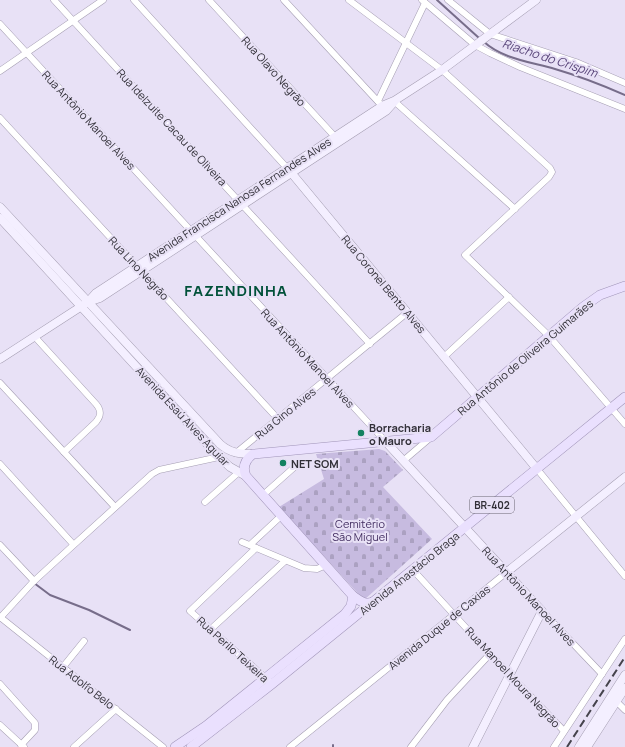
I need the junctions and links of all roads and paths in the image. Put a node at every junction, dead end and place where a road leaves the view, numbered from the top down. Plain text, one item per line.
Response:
1 (54, 0) edge
2 (103, 0) edge
3 (134, 0) edge
4 (209, 0) edge
5 (284, 0) edge
6 (349, 0) edge
7 (448, 0) edge
8 (536, 0) edge
9 (424, 1) edge
10 (73, 21) junction
11 (0, 24) edge
12 (490, 34) junction
13 (406, 43) junction
14 (475, 45) junction
15 (27, 53) junction
16 (0, 70) edge
17 (442, 70) junction
18 (625, 83) edge
19 (394, 101) junction
20 (382, 106) junction
21 (625, 109) edge
22 (0, 118) edge
23 (337, 139) junction
24 (289, 170) junction
25 (241, 202) junction
26 (0, 207) edge
27 (515, 209) junction
28 (0, 218) edge
29 (194, 233) junction
30 (139, 268) junction
31 (625, 286) edge
32 (509, 297) junction
33 (85, 304) junction
34 (408, 312) junction
35 (548, 335) junction
36 (35, 337) junction
37 (370, 344) junction
38 (445, 356) junction
39 (0, 359) edge
40 (153, 379) junction
41 (327, 379) junction
42 (0, 383) edge
43 (478, 396) junction
44 (625, 397) edge
45 (611, 408) junction
46 (278, 419) junction
47 (625, 424) edge
48 (431, 437) junction
49 (386, 442) junction
50 (64, 452) junction
51 (236, 453) junction
52 (253, 454) junction
53 (219, 457) junction
54 (403, 461) junction
55 (299, 463) dead end
56 (0, 464) edge
57 (537, 469) junction
58 (242, 474) junction
59 (625, 477) edge
60 (263, 495) junction
61 (205, 502) dead end
62 (115, 507) junction
63 (281, 516) junction
64 (576, 516) junction
65 (465, 527) junction
66 (242, 542) dead end
67 (73, 544) junction
68 (0, 545) edge
69 (253, 547) junction
70 (285, 561) junction
71 (326, 565) junction
72 (413, 570) junction
73 (507, 572) junction
74 (625, 576) edge
75 (34, 581) junction
76 (353, 596) junction
77 (373, 602) junction
78 (542, 611) junction
79 (454, 615) junction
80 (0, 617) edge
81 (211, 629) junction
82 (625, 639) edge
83 (84, 641) dead end
84 (490, 654) junction
85 (64, 667) junction
86 (509, 674) junction
87 (602, 674) junction
88 (625, 675) edge
89 (269, 681) junction
90 (0, 684) edge
91 (625, 688) edge
92 (614, 699) junction
93 (116, 709) junction
94 (625, 710) edge
95 (217, 723) junction
96 (0, 725) edge
97 (564, 731) junction
98 (23, 746) edge
99 (74, 747) edge
100 (163, 747) edge
101 (175, 747) edge
102 (191, 747) edge
103 (290, 747) edge
104 (411, 747) edge
105 (473, 747) edge
106 (554, 747) edge
107 (579, 747) edge
108 (587, 747) edge

1 - 10 street, Rua Idelzuite Cacau de Oliveira
2 - 10 street
3 - 24 street, Rua Coronel Bento Alves
4 - 23 street, Rua Olavo Negrão
5 - 20 street
6 - 13 street
7 - 12 street
8 - 12 street, Avenida Francisca Nanosa Fernandes Alves
9 - 13 street
9 - 14 street
10 - 15 street
10 - 25 street, Rua Idelzuite Cacau de Oliveira
11 - 15 street, Rua Antônio Manoel Alves
12 - 14 street, Avenida Francisca Nanosa Fernandes Alves
12 - 18 street
13 - 17 street
13 - 20 street
14 - 17 street, Avenida Francisca Nanosa Fernandes Alves
14 - 21 street
15 - 16 street
15 - 29 street, Rua Antônio Manoel Alves
17 - 19 street, Avenida Francisca Nanosa Fernandes Alves
17 - 27 street
19 - 20 street, Avenida Francisca Nanosa Fernandes Alves
19 - 27 street
20 - 23 street, Avenida Francisca Nanosa Fernandes Alves
22 - 30 street, Rua Lino Negrão
23 - 24 street, Avenida Francisca Nanosa Fernandes Alves
24 - 25 street, Avenida Francisca Nanosa Fernandes Alves
24 - 34 street, Rua Coronel Bento Alves
25 - 29 street, Avenida Francisca Nanosa Fernandes Alves
25 - 37 street, Rua Idelzuite Cacau de Oliveira
26 - 33 street, Avenida Esaú Alves Aguiar
27 - 32 street
28 - 33 street, Avenida Esaú Alves Aguiar
29 - 30 street, Avenida Francisca Nanosa Fernandes Alves
29 - 41 street, Rua Antônio Manoel Alves
30 - 33 street, Avenida Francisca Nanosa Fernandes Alves
30 - 46 street, Rua Lino Negrão
31 - 35 main road, Rua Antônio de Oliveira Guimarães
32 - 35 street
32 - 38 street
33 - 36 street, Avenida Francisca Nanosa Fernandes Alves
33 - 40 street, Avenida Esaú Alves Aguiar
34 - 37 street, Rua Gino Alves
34 - 38 street, Rua Coronel Bento Alves
35 - 43 main road, Rua Antônio de Oliveira Guimarães
35 - 45 street
36 - 39 street, Avenida Francisca Nanosa Fernandes Alves
36 - 50 street
37 - 41 street, Rua Gino Alves
38 - 43 street, Rua Coronel Bento Alves
40 - 51 street, Avenida Esaú Alves Aguiar
40 - 53 street, Avenida Esaú Alves Aguiar
41 - 46 street, Rua Gino Alves
41 - 49 street, Rua Antônio Manoel Alves
42 - 50 street
43 - 48 main road, Rua Antônio de Oliveira Guimarães
43 - 57 street, Rua Coronel Bento Alves
44 - 45 main road, Avenida Anastácio Braga / BR-402
45 - 47 street
45 - 57 main road, Avenida Anastácio Braga / BR-402
46 - 51 street, Rua Gino Alves
48 - 49 main road
48 - 54 street, Rua Antônio de Oliveira Guimarães
49 - 52 main road
49 - 54 street, Rua Antônio Manoel Alves
50 - 62 street
51 - 52 street, Avenida Esaú Alves Aguiar
51 - 53 street
52 - 58 main road
53 - 58 street, Avenida Esaú Alves Aguiar
53 - 62 street
54 - 65 street, Rua Antônio Manoel Alves
55 - 60 street
56 - 67 street
57 - 64 street, Rua Coronel Bento Alves
57 - 65 main road, Avenida Anastácio Braga / BR-402
58 - 60 main road, Avenida Esaú Alves Aguiar
58 - 61 street
59 - 64 street, Avenida Duque de Caxias
60 - 63 main road, Avenida Esaú Alves Aguiar
62 - 67 street
63 - 69 street
63 - 71 main road, Avenida Esaú Alves Aguiar
64 - 73 street, Avenida Duque de Caxias
64 - 74 street, Rua Coronel Bento Alves
65 - 72 main road, Avenida Anastácio Braga / BR-402
65 - 73 street, Rua Antônio Manoel Alves
66 - 69 street
67 - 75 street
68 - 75 street
69 - 70 street
69 - 81 street, Rua Perilo Teixeira
70 - 71 street
70 - 81 street
71 - 76 main road, Avenida Esaú Alves Aguiar
72 - 77 main road, Avenida Anastácio Braga / BR-402
72 - 79 street, Rua Manoel Moura Negrão
73 - 78 street, Rua Antônio Manoel Alves
73 - 79 street, Avenida Duque de Caxias
75 - 80 street
76 - 77 main road, Avenida Esaú Alves Aguiar
76 - 89 main road, Avenida Anastácio Braga / BR-402
77 - 89 main road, Avenida Anastácio Braga / BR-402
78 - 86 street
78 - 87 street, Rua Antônio Manoel Alves
79 - 84 street, Rua Manoel Moura Negrão
79 - 103 street, Avenida Duque de Caxias
80 - 85 street, Rua Adolfo Belo
81 - 89 street, Rua Perilo Teixeira
82 - 87 street
83 - 85 street
84 - 86 street, Rua Manoel Moura Negrão
84 - 104 street
85 - 93 street, Rua Adolfo Belo
86 - 97 street, Rua Manoel Moura Negrão
86 - 105 street
87 - 97 street
88 - 92 street
89 - 95 main road, Avenida Anastácio Braga / BR-402
90 - 98 street
91 - 92 street
92 - 94 street
92 - 107 street
92 - 108 street
93 - 99 street
93 - 100 street, Rua Adolfo Belo
95 - 101 main road, Avenida Anastácio Braga / BR-402
95 - 102 main road, Avenida Anastácio Braga / BR-402
96 - 98 street
97 - 106 street

